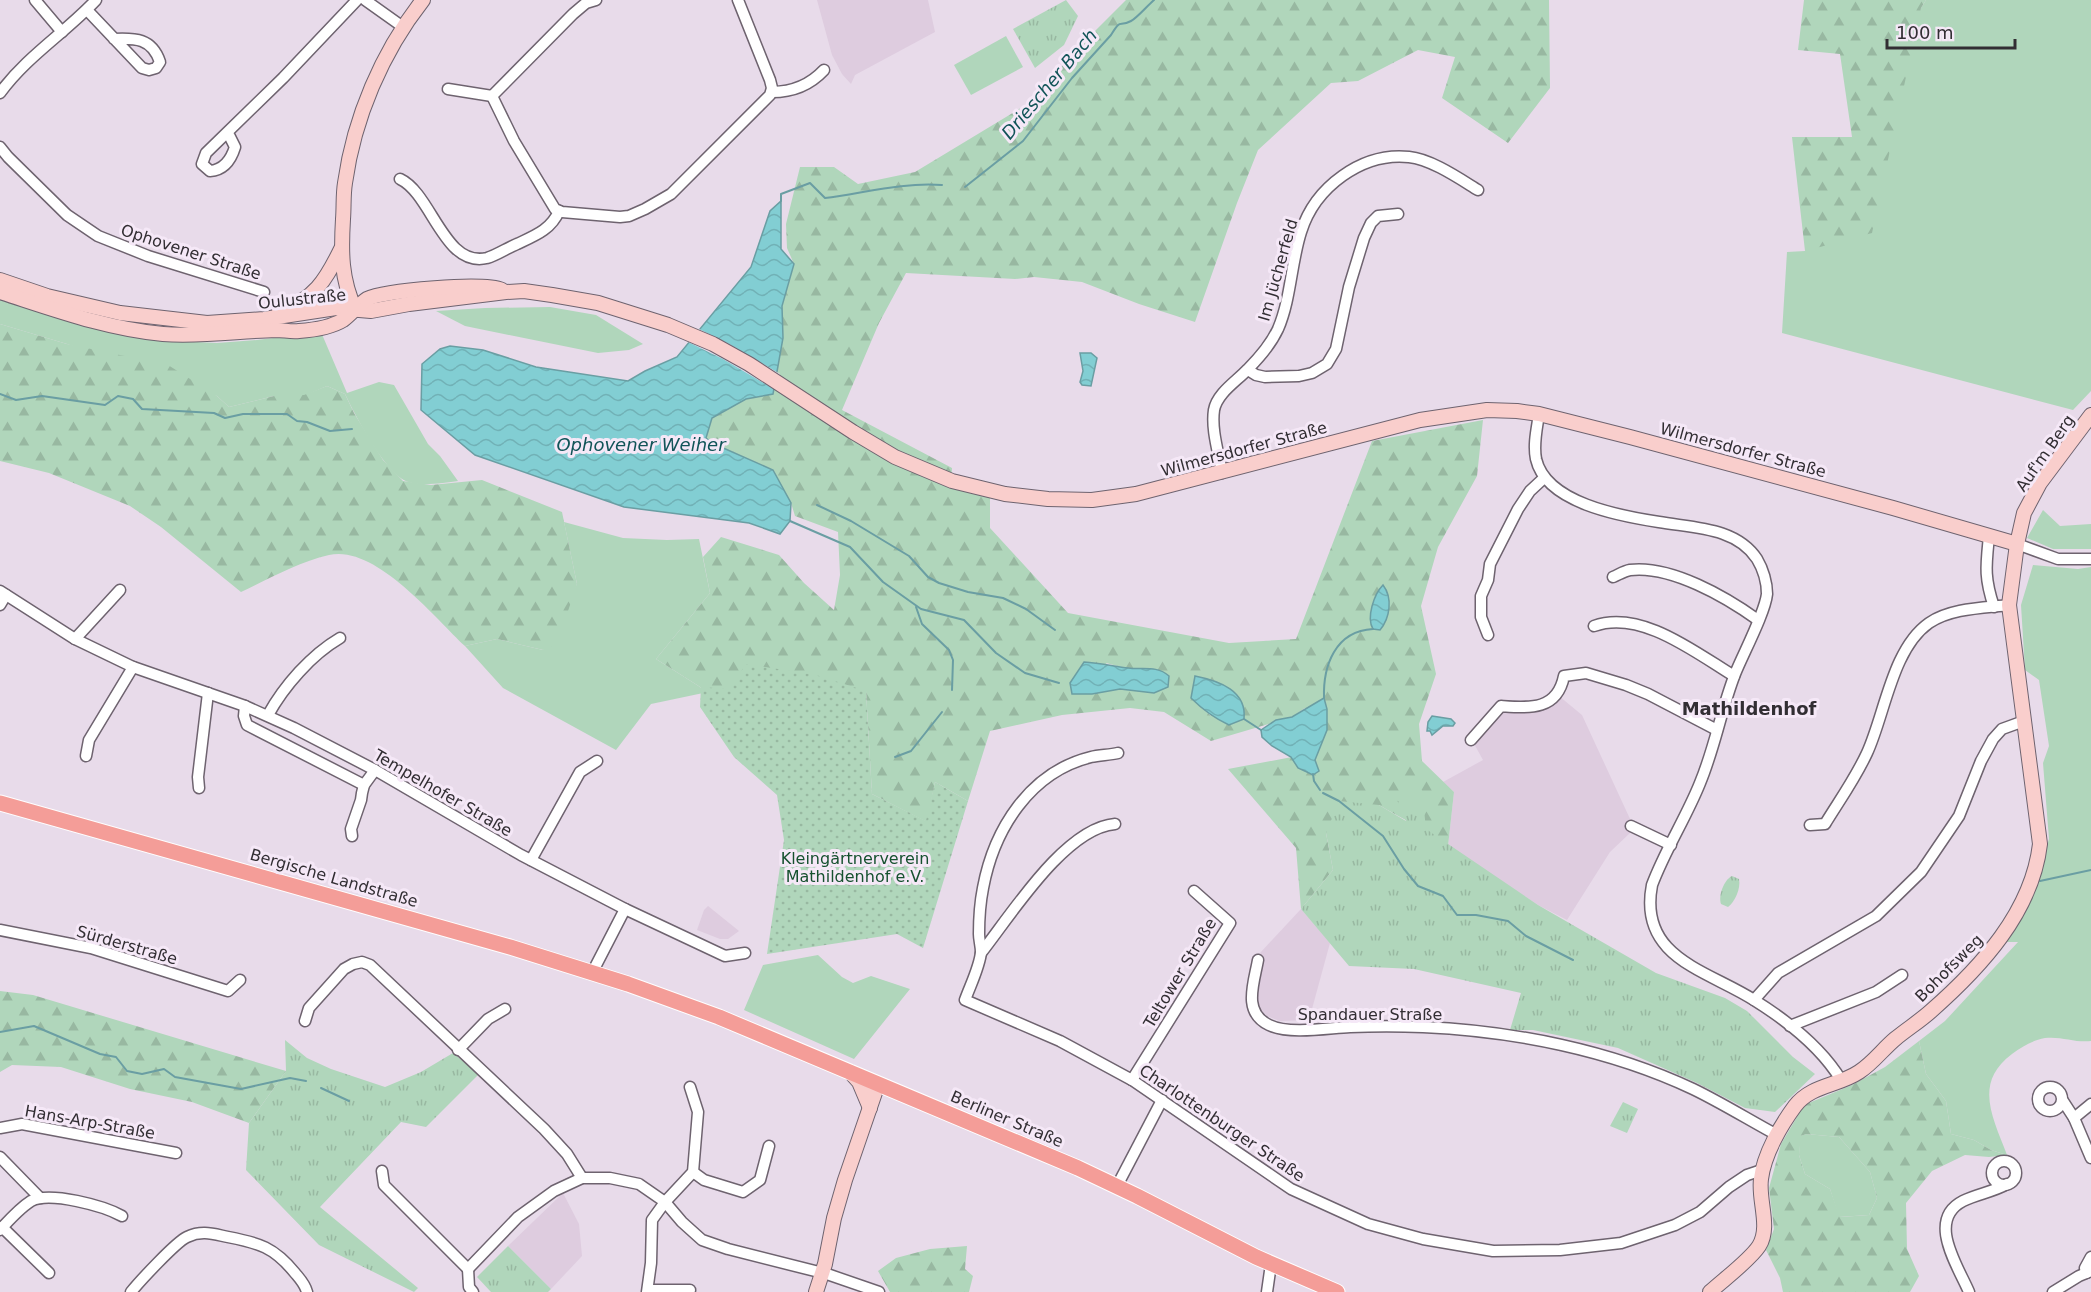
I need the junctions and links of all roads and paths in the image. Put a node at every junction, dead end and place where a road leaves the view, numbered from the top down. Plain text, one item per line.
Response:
1 (35, 0) edge
2 (96, 0) edge
3 (357, 0) edge
4 (365, 0) edge
5 (423, 0) edge
6 (596, 0) edge
7 (738, 0) edge
8 (87, 10) junction
9 (403, 27) junction
10 (62, 32) junction
11 (114, 39) dead end
12 (824, 70) dead end
13 (448, 89) dead end
14 (772, 92) junction
15 (0, 93) edge
16 (492, 96) junction
17 (228, 133) dead end
18 (0, 147) edge
19 (400, 179) dead end
20 (1478, 190) dead end
21 (559, 211) junction
22 (1398, 214) dead end
23 (342, 247) junction
24 (0, 280) edge
25 (0, 292) edge
26 (264, 292) dead end
27 (355, 309) junction
28 (191, 321) junction
29 (1248, 369) junction
30 (1539, 414) junction
31 (2091, 415) edge
32 (1222, 473) junction
33 (1544, 478) junction
34 (1989, 536) junction
35 (2017, 544) junction
36 (2091, 559) edge
37 (1613, 577) dead end
38 (120, 590) dead end
39 (3, 593) edge
40 (0, 605) edge
41 (2009, 605) junction
42 (1994, 607) junction
43 (1758, 620) junction
44 (1594, 626) dead end
45 (1488, 635) dead end
46 (340, 638) dead end
47 (75, 639) junction
48 (133, 667) junction
49 (1734, 676) junction
50 (208, 693) junction
51 (245, 706) junction
52 (268, 716) junction
53 (2024, 721) junction
54 (1717, 730) junction
55 (1471, 740) dead end
56 (1118, 753) dead end
57 (86, 756) dead end
58 (597, 761) dead end
59 (375, 770) junction
60 (364, 785) junction
61 (199, 788) dead end
62 (0, 803) edge
63 (1115, 824) dead end
64 (1810, 825) dead end
65 (1631, 826) dead end
66 (352, 836) dead end
67 (1671, 845) junction
68 (531, 860) junction
69 (1194, 891) dead end
70 (625, 909) junction
71 (0, 930) edge
72 (746, 953) dead end
73 (981, 953) junction
74 (1258, 960) dead end
75 (592, 973) junction
76 (1902, 975) dead end
77 (240, 980) dead end
78 (657, 994) joint
79 (1754, 1000) junction
80 (505, 1010) dead end
81 (305, 1021) dead end
82 (1791, 1026) junction
83 (458, 1050) junction
84 (850, 1072) junction
85 (1132, 1080) junction
86 (1841, 1080) junction
87 (878, 1084) junction
88 (690, 1087) dead end
89 (1162, 1100) junction
90 (2063, 1101) dead end
91 (2091, 1104) edge
92 (870, 1108) junction
93 (2074, 1118) junction
94 (0, 1128) edge
95 (1777, 1135) junction
96 (769, 1146) dead end
97 (176, 1153) dead end
98 (0, 1157) edge
99 (2091, 1158) edge
100 (1762, 1170) junction
101 (382, 1171) dead end
102 (693, 1172) junction
103 (582, 1178) junction
104 (1740, 1180) junction
105 (2007, 1185) dead end
106 (1117, 1186) junction
107 (1760, 1188) junction
108 (40, 1198) junction
109 (665, 1202) junction
110 (122, 1216) dead end
111 (1, 1228) edge
112 (2091, 1257) edge
113 (1271, 1264) junction
114 (468, 1269) junction
115 (821, 1272) junction
116 (2088, 1272) edge
117 (49, 1273) dead end
118 (690, 1290) dead end
119 (648, 1291) edge
120 (131, 1292) edge
121 (307, 1292) edge
122 (473, 1292) edge
123 (816, 1292) edge
124 (879, 1292) edge
125 (1267, 1292) edge
126 (1337, 1292) edge
127 (1710, 1292) edge
128 (1969, 1292) edge
129 (2053, 1292) edge

1 - 10 street
2 - 8 street
3 - 17 street
4 - 9 street
5 - 9 street
6 - 16 street
7 - 14 street
8 - 10 street
8 - 11 street
9 - 23 street
10 - 15 street
12 - 14 street
13 - 16 street
14 - 21 street
16 - 21 street
18 - 26 street, Ophovener Straße
19 - 21 street
20 - 29 street, Im Jücherfeld
22 - 29 street
23 - 27 street
23 - 28 street
24 - 28 street, Oulustraße
25 - 27 street, Oulustraße
27 - 28 street, Oulustraße
27 - 32 street, Wilmersdorfer Straße
29 - 32 street, Im Jücherfeld
30 - 32 street, Wilmersdorfer Straße
30 - 33 street
30 - 34 street, Wilmersdorfer Straße
31 - 35 street, Auf'm Berg
33 - 43 street
33 - 45 street
34 - 35 street, Wilmersdorfer Straße
34 - 42 street
35 - 36 street
35 - 41 street, Bohofsweg
37 - 43 street
38 - 47 street
39 - 40 street
39 - 47 street, Tempelhofer Straße
41 - 42 street
41 - 53 street, Bohofsweg
42 - 64 street
43 - 49 street
44 - 49 street
46 - 52 street
47 - 48 street, Tempelhofer Straße
48 - 50 street, Tempelhofer Straße
48 - 57 street
49 - 54 street
50 - 51 street, Tempelhofer Straße
50 - 61 street
51 - 52 street, Tempelhofer Straße
51 - 60 street, Tempelhofer Straße
52 - 59 street, Tempelhofer Straße
53 - 79 street
53 - 86 street, Bohofsweg
54 - 55 street
54 - 67 street
56 - 73 street
58 - 68 street
59 - 60 street
59 - 68 street, Tempelhofer Straße
60 - 66 street
62 - 75 main road, Bergische Landstraße
63 - 73 street
65 - 67 street
67 - 79 street
68 - 70 street, Tempelhofer Straße
69 - 85 street, Teltower Straße
70 - 72 street, Tempelhofer Straße
70 - 75 street
71 - 77 street, Sürderstraße
73 - 85 street, Charlottenburger Straße
74 - 95 street, Spandauer Straße
75 - 78 main road, Bergische Landstraße
76 - 82 street
78 - 84 main road, Berliner Straße
79 - 82 street
80 - 83 street
81 - 83 street
82 - 86 street
83 - 103 street
84 - 87 main road, Berliner Straße
84 - 92 street
85 - 89 street, Charlottenburger Straße
86 - 95 street, Bohofsweg
87 - 92 street
87 - 106 main road, Berliner Straße
88 - 102 street
89 - 104 street, Charlottenburger Straße
89 - 106 street
90 - 93 street
91 - 93 street
92 - 115 street
93 - 99 street
94 - 97 street, Hans-Arp-Straße
95 - 100 street, Bohofsweg
96 - 102 street
98 - 108 street
100 - 104 street, Charlottenburger Straße
100 - 107 street, Bohofsweg
101 - 114 street
102 - 109 street
103 - 109 street
103 - 114 street
104 - 107 street
105 - 128 street
106 - 113 main road, Berliner Straße
107 - 127 street, Bohofsweg
108 - 110 street
108 - 111 street
109 - 115 street
109 - 119 street
111 - 117 street
112 - 116 street
113 - 125 street
113 - 126 main road, Berliner Straße
114 - 122 street
115 - 123 street
115 - 124 street
116 - 129 street
118 - 119 street
120 - 121 street

